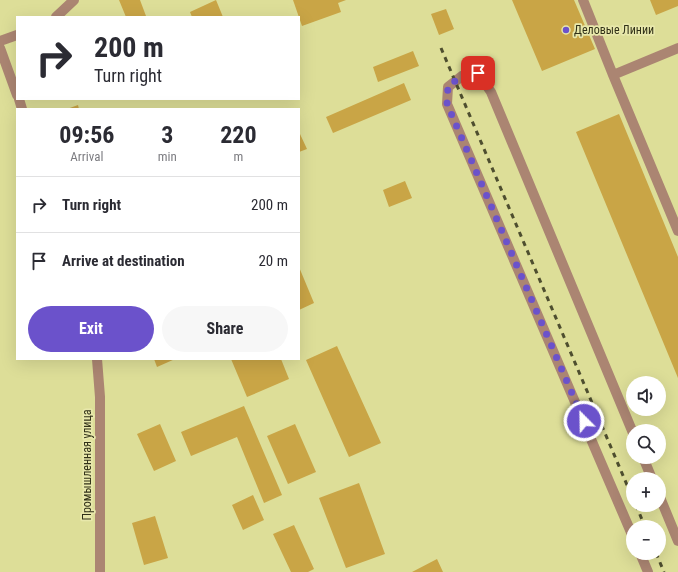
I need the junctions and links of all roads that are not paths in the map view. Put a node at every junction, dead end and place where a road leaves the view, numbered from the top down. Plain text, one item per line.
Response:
1 (74, 0) edge
2 (583, 0) edge
3 (57, 16) edge
4 (16, 35) edge
5 (0, 41) edge
6 (0, 48) edge
7 (678, 48) edge
8 (613, 75) junction
9 (16, 92) edge
10 (678, 231) edge
11 (97, 360) edge
12 (629, 424) edge
13 (666, 512) edge
14 (626, 521) edge
15 (678, 540) edge
16 (643, 560) edge
17 (100, 572) edge
18 (648, 572) edge

1 - 3 street
2 - 8 street
4 - 5 street
6 - 9 street
7 - 8 street
8 - 10 street
11 - 17 street, Промышленная улица
12 - 14 street
13 - 15 street
16 - 18 street

